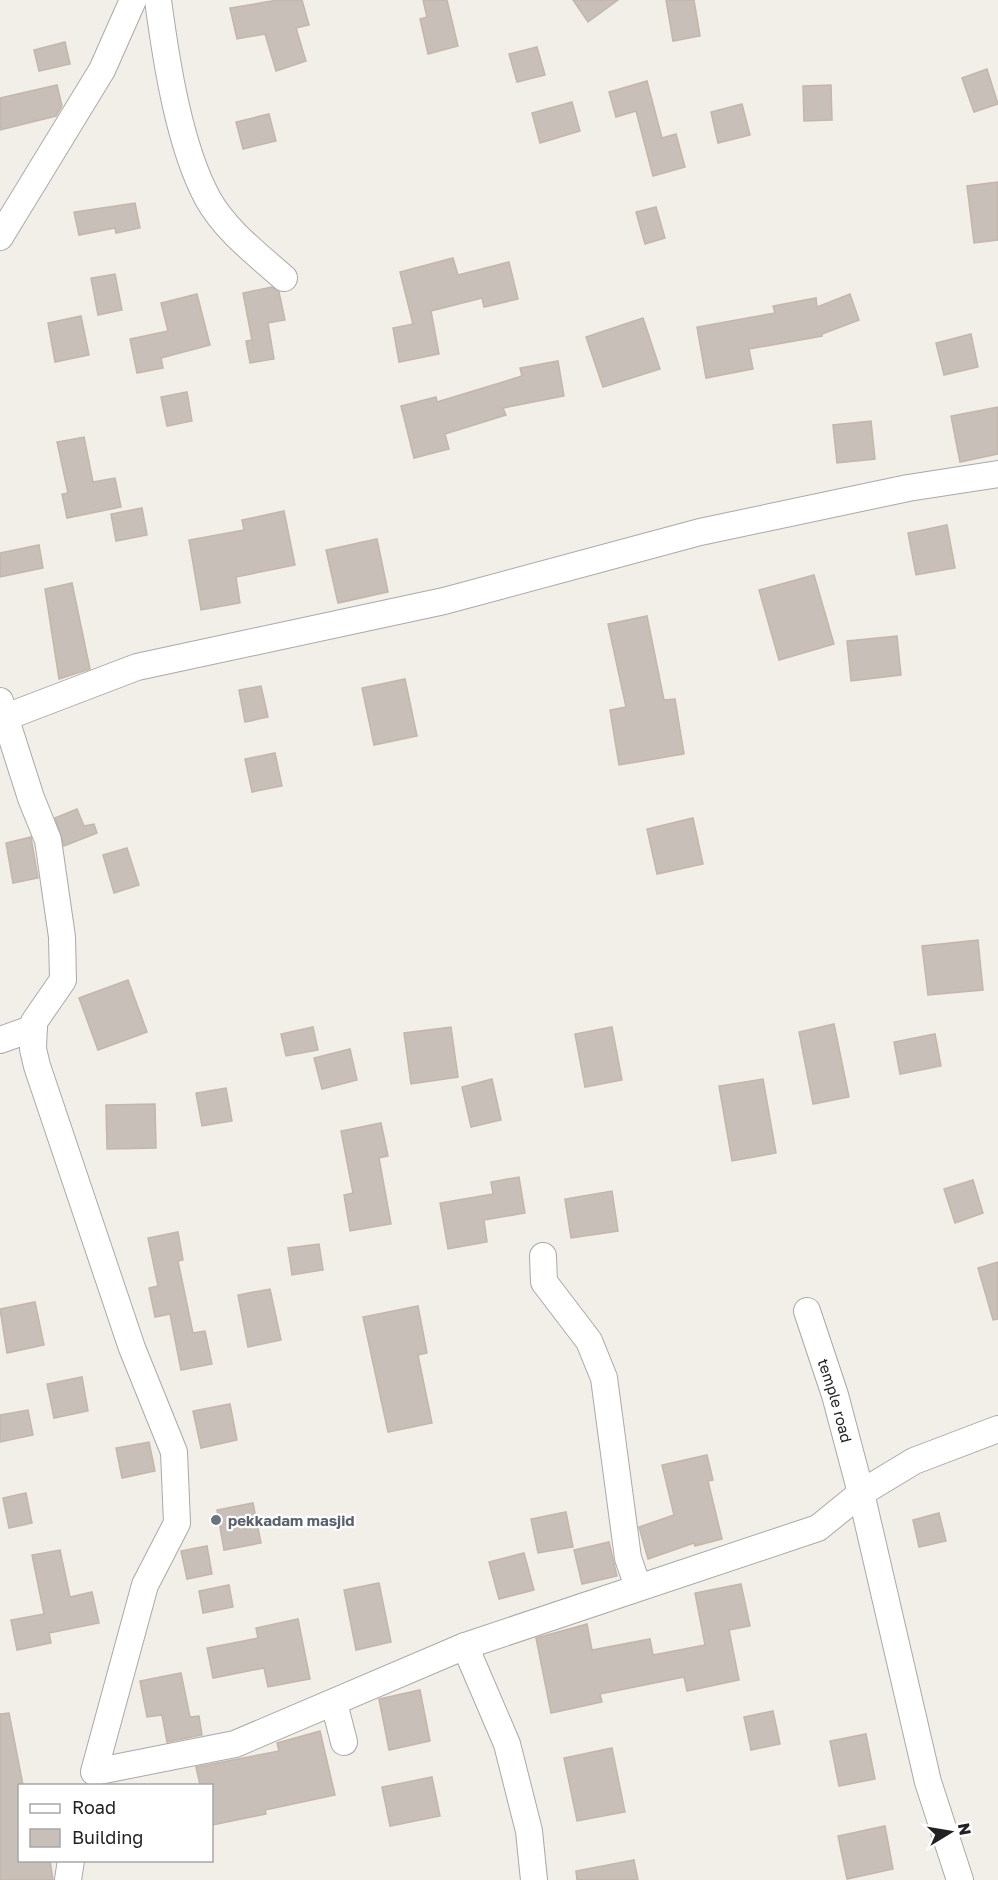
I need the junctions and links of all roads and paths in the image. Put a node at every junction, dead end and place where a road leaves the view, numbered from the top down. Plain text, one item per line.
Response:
1 (133, 0) edge
2 (158, 0) edge
3 (0, 237) edge
4 (284, 278) dead end
5 (998, 474) edge
6 (3, 709) edge
7 (34, 1028) junction
8 (0, 1040) edge
9 (543, 1256) dead end
10 (807, 1311) dead end
11 (998, 1429) edge
12 (861, 1493) junction
13 (638, 1587) junction
14 (465, 1646) junction
15 (334, 1703) junction
16 (344, 1742) dead end
17 (92, 1778) edge
18 (71, 1862) edge
19 (68, 1880) edge
20 (534, 1880) edge
21 (960, 1880) edge

1 - 3 street
2 - 4 street
5 - 6 street
6 - 7 street
7 - 8 street
7 - 17 street
9 - 13 street
10 - 12 street, temple road
11 - 12 street
12 - 13 street
12 - 21 street, temple road
13 - 14 street
14 - 15 street
14 - 20 street
15 - 16 street
15 - 17 street
18 - 19 street

